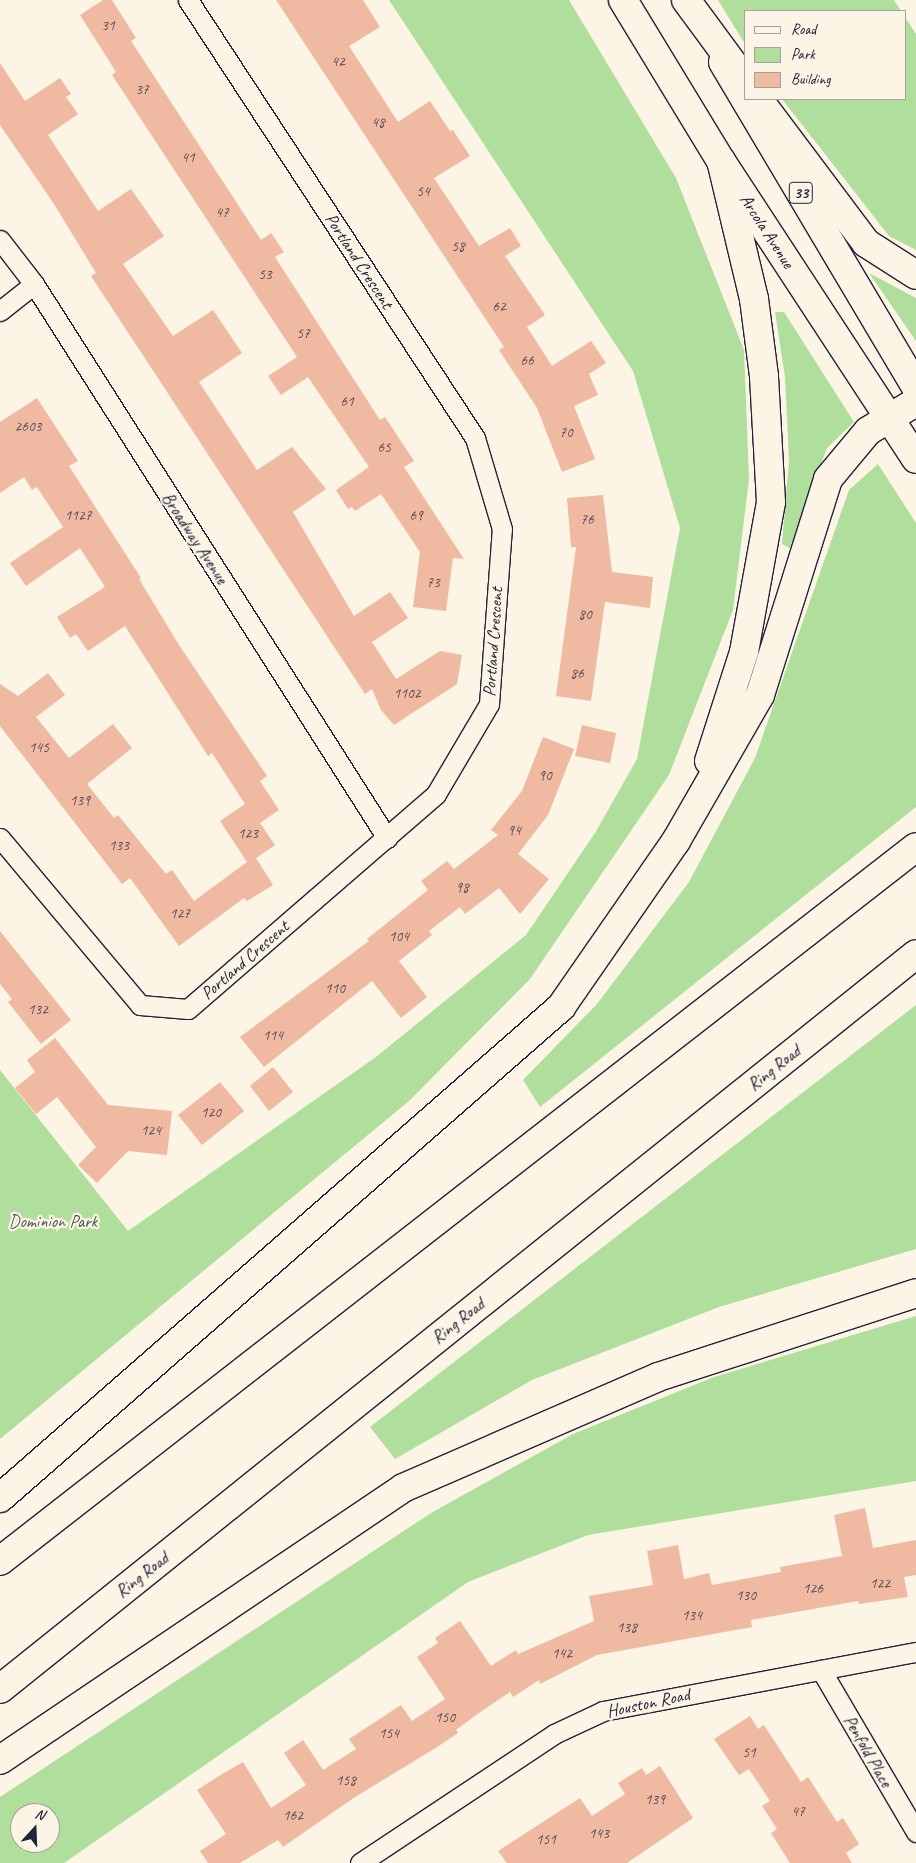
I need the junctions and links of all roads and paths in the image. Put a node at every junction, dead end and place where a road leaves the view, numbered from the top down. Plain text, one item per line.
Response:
1 (188, 0) edge
2 (623, 0) edge
3 (686, 0) edge
4 (744, 79) edge
5 (744, 98) edge
6 (745, 100) edge
7 (759, 100) edge
8 (721, 161) junction
9 (0, 240) edge
10 (916, 274) edge
11 (34, 284) junction
12 (0, 311) edge
13 (916, 387) edge
14 (916, 402) edge
15 (889, 418) junction
16 (916, 459) edge
17 (0, 838) edge
18 (387, 838) junction
19 (676, 841) junction
20 (916, 847) edge
21 (916, 954) edge
22 (916, 1293) edge
23 (0, 1498) edge
24 (0, 1560) edge
25 (916, 1652) edge
26 (821, 1670) junction
27 (0, 1689) edge
28 (0, 1760) edge
29 (916, 1832) edge
30 (360, 1863) edge

1 - 18 street, Portland Crescent
2 - 8 main road, Arcola Avenue
3 - 4 main road
3 - 5 main road, 33
6 - 13 main road, 33
7 - 10 main road
8 - 15 main road, Arcola Avenue
8 - 19 main road
9 - 11 street, Broadway Avenue
11 - 12 street
11 - 18 street, Broadway Avenue
14 - 15 main road
15 - 16 main road, Arcola Avenue
15 - 19 main road
17 - 18 street, Portland Crescent
19 - 23 main road
20 - 24 main road
21 - 27 main road, Ring Road
22 - 28 main road
25 - 26 street, Houston Road
26 - 29 street, Penfold Place
26 - 30 street, Houston Road

